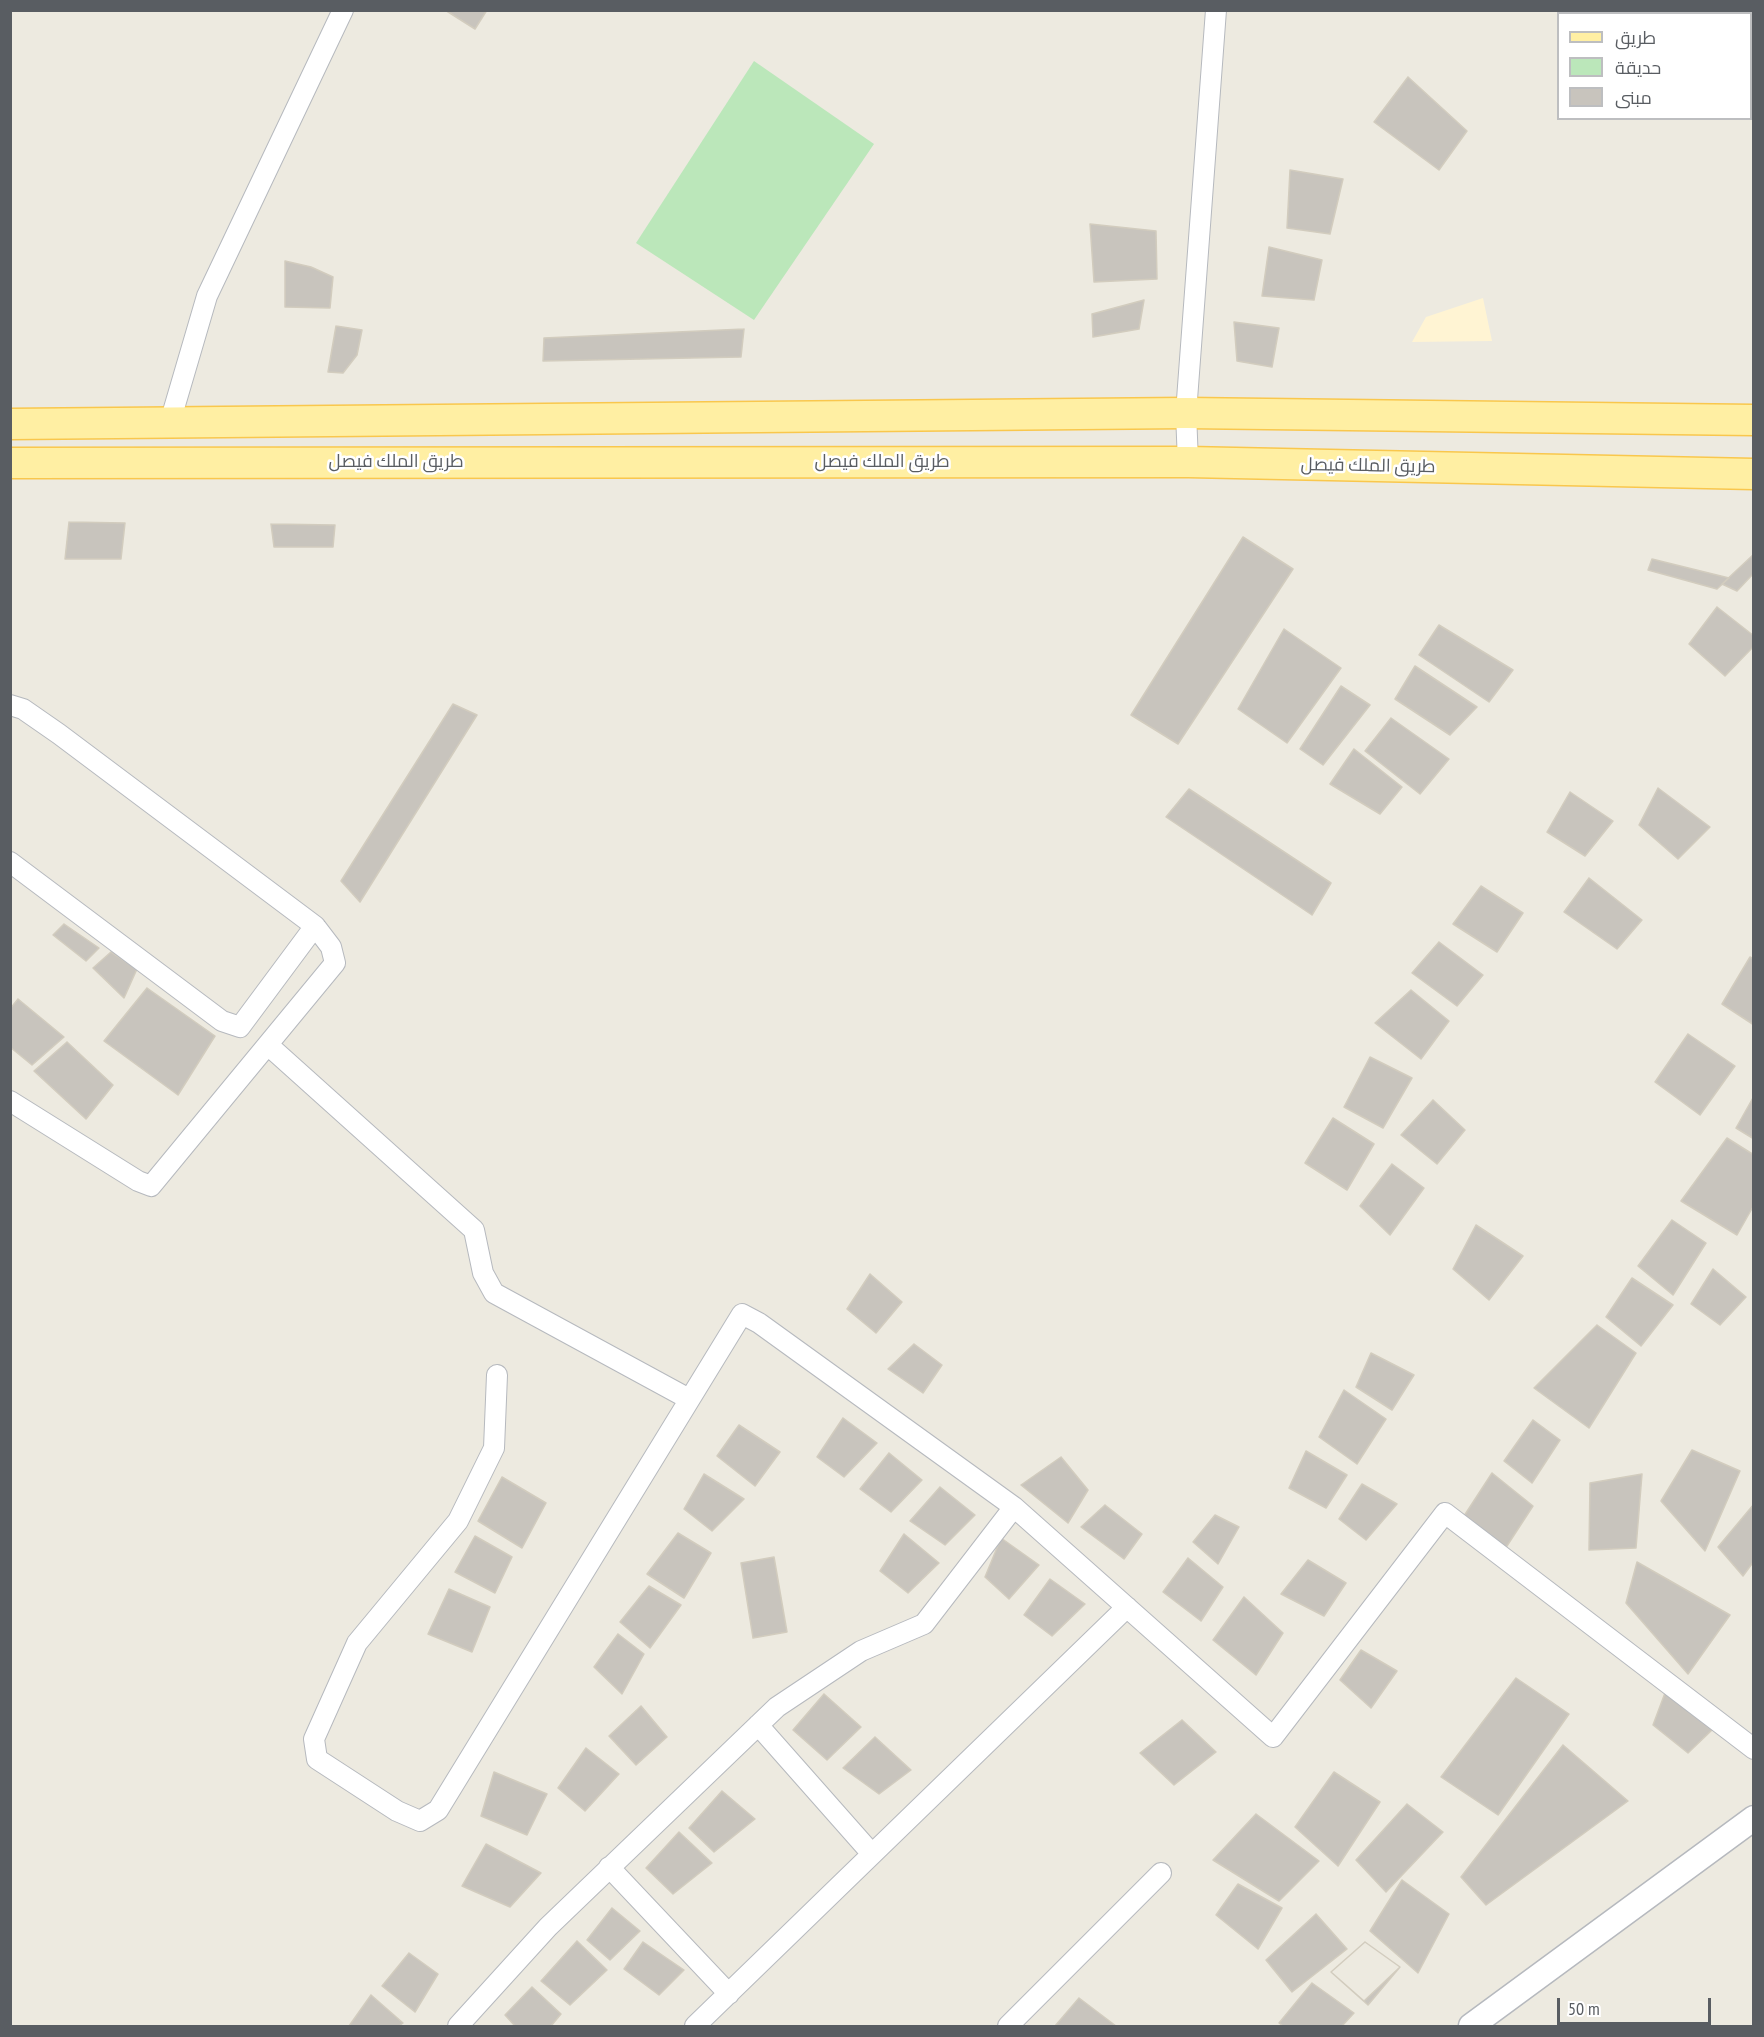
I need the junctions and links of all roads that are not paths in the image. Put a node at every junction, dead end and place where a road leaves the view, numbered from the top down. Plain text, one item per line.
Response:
1 (343, 10) edge
2 (1216, 10) edge
3 (1186, 413) junction
4 (1752, 415) edge
5 (170, 422) junction
6 (10, 424) edge
7 (1188, 462) junction
8 (10, 463) edge
9 (1754, 474) edge
10 (10, 705) edge
11 (10, 862) edge
12 (315, 926) junction
13 (268, 1045) junction
14 (10, 1101) edge
15 (497, 1375) dead end
16 (689, 1399) junction
17 (1014, 1507) junction
18 (1127, 1607) junction
19 (758, 1725) junction
20 (1754, 1749) edge
21 (1754, 1818) edge
22 (872, 1854) junction
23 (609, 1867) junction
24 (1161, 1873) dead end
25 (729, 1994) junction
26 (458, 2026) edge
27 (695, 2026) edge
28 (1008, 2026) edge
29 (1471, 2026) edge

1 - 5 street
2 - 3 street
3 - 4 main road
3 - 5 main road
3 - 7 street
5 - 6 main road
7 - 8 main road, طريق الملك فيصل
7 - 9 main road, طريق الملك فيصل
10 - 12 street
11 - 12 street
12 - 13 street
13 - 14 street
13 - 16 street
15 - 16 street
16 - 17 street
17 - 18 street
17 - 19 street
18 - 20 street
18 - 22 street
19 - 22 street
19 - 23 street
21 - 29 street
22 - 25 street
23 - 25 street
23 - 26 street
24 - 28 street
25 - 27 street

